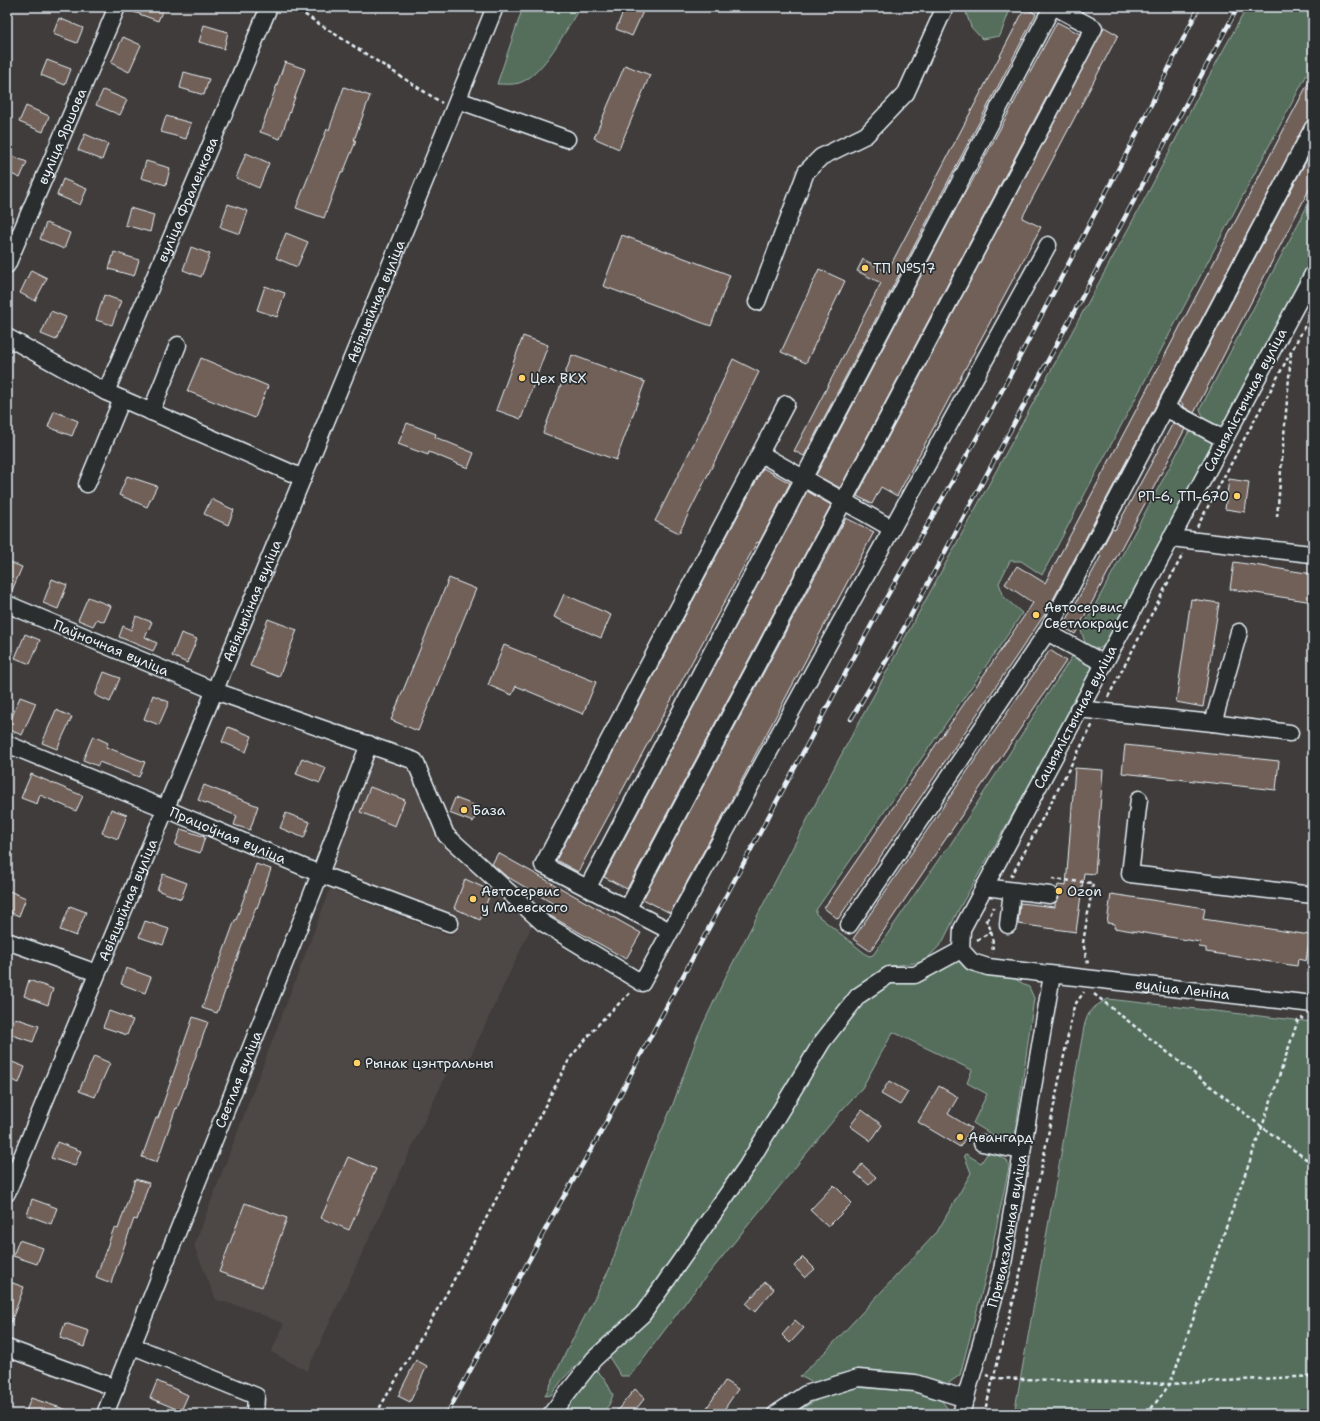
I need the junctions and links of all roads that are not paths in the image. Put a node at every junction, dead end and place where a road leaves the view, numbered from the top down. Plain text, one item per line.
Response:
1 (117, 7) edge
2 (269, 7) edge
3 (495, 7) edge
4 (945, 7) edge
5 (1052, 7) edge
6 (1055, 7) edge
7 (456, 105) junction
8 (1313, 128) edge
9 (567, 139) dead end
10 (1048, 245) dead end
11 (7, 265) edge
12 (1313, 275) edge
13 (756, 302) dead end
14 (7, 337) edge
15 (178, 346) dead end
16 (106, 392) junction
17 (122, 400) junction
18 (786, 404) dead end
19 (1165, 408) junction
20 (151, 412) junction
21 (1224, 439) junction
22 (761, 454) junction
23 (303, 478) junction
24 (803, 478) junction
25 (87, 484) dead end
26 (844, 501) junction
27 (891, 528) junction
28 (1171, 538) junction
29 (1310, 554) dead end
30 (7, 604) edge
31 (1047, 632) junction
32 (1239, 632) dead end
33 (1103, 663) junction
34 (215, 691) junction
35 (1078, 709) junction
36 (1213, 723) junction
37 (1290, 733) dead end
38 (7, 744) edge
39 (369, 744) junction
40 (1139, 799) dead end
41 (166, 809) junction
42 (320, 874) junction
43 (588, 887) junction
44 (984, 887) junction
45 (1008, 890) junction
46 (1050, 895) dead end
47 (1313, 895) edge
48 (628, 908) junction
49 (450, 923) dead end
50 (849, 925) dead end
51 (1008, 925) dead end
52 (670, 931) junction
53 (7, 941) edge
54 (961, 950) junction
55 (97, 973) junction
56 (1052, 974) junction
57 (1310, 1010) edge
58 (982, 1143) dead end
59 (1022, 1151) junction
60 (7, 1193) edge
61 (132, 1346) junction
62 (7, 1348) edge
63 (116, 1388) junction
64 (964, 1406) edge
65 (105, 1414) edge
66 (255, 1414) edge
67 (551, 1414) edge
68 (776, 1414) edge

1 - 11 street, вуліца Яршова
2 - 16 street, вуліца Фраленкова
3 - 7 street, Авіяцыйная вуліца
4 - 13 street
5 - 24 street
6 - 26 street
7 - 9 street
7 - 23 street, Авіяцыйная вуліца
8 - 19 street
10 - 27 street
12 - 21 street, Сацыялістычная вуліца
14 - 16 street
15 - 20 street
16 - 17 street
17 - 20 street
17 - 25 street
18 - 22 street
19 - 21 street
19 - 31 street
20 - 23 street
21 - 28 street, Сацыялістычная вуліца
22 - 24 street
22 - 43 street
23 - 34 street, Авіяцыйная вуліца
24 - 26 street
24 - 43 street
26 - 27 street
26 - 48 street
27 - 52 street
28 - 29 street
28 - 33 street, Сацыялістычная вуліца
30 - 34 street, Паўночная вуліца
31 - 33 street
31 - 50 street
32 - 36 street
33 - 35 street, Сацыялістычная вуліца
34 - 39 street, Паўночная вуліца
34 - 41 street, Авіяцыйная вуліца
35 - 36 street
35 - 44 street, Сацыялістычная вуліца
36 - 37 street
38 - 41 street, Працоўная вуліца
39 - 42 street, Светлая вуліца
39 - 52 street, Паўночная вуліца
40 - 47 street
41 - 42 street, Працоўная вуліца
41 - 55 street, Авіяцыйная вуліца
42 - 49 street, Працоўная вуліца
42 - 61 street, Светлая вуліца
43 - 48 street
44 - 45 street
44 - 54 street, Сацыялістычная вуліца
45 - 46 street
45 - 51 street
48 - 52 street
53 - 55 street
54 - 56 street
54 - 67 street
55 - 60 street, Авіяцыйная вуліца
56 - 57 street, вуліца Леніна
56 - 59 street, Прывакзальная вуліца
58 - 59 street
59 - 64 street, Прывакзальная вуліца
61 - 63 street, Светлая вуліца
61 - 66 street
62 - 63 street
63 - 65 street, Светлая вуліца
64 - 68 street

